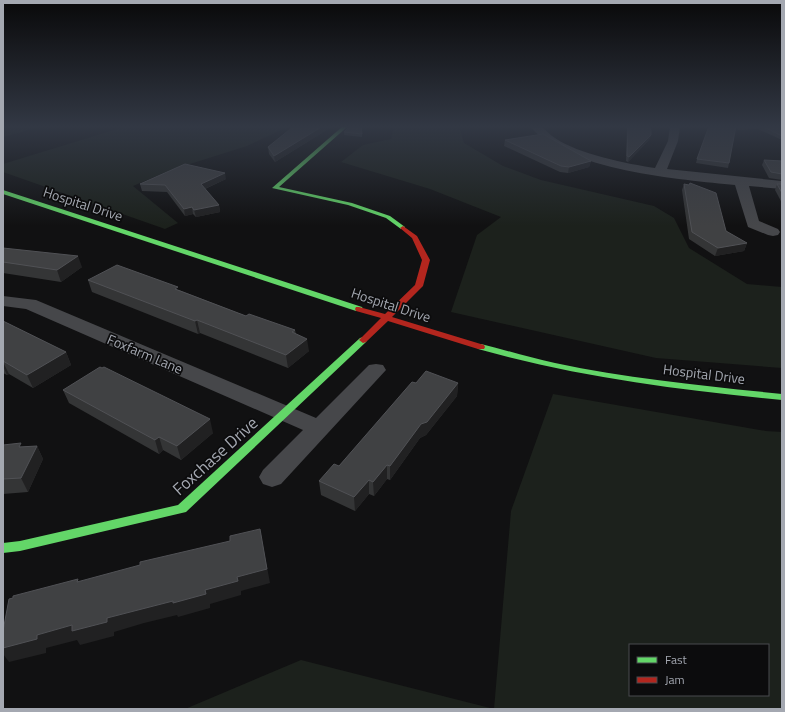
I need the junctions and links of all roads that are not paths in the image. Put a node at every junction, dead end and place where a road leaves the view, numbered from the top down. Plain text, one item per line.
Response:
1 (308, 159) edge
2 (599, 159) edge
3 (665, 159) edge
4 (659, 172) junction
5 (741, 182) junction
6 (782, 185) edge
7 (3, 192) edge
8 (773, 232) dead end
9 (3, 301) edge
10 (385, 318) junction
11 (376, 370) dead end
12 (782, 397) edge
13 (285, 414) junction
14 (319, 428) junction
15 (272, 477) dead end
16 (3, 548) edge

1 - 10 street, Foxchase Drive
2 - 4 street
3 - 4 street
4 - 5 street
5 - 6 street
5 - 8 street
7 - 10 street, Hospital Drive
9 - 13 street, Foxfarm Lane
10 - 12 street, Hospital Drive
10 - 13 street, Foxchase Drive
11 - 14 street
13 - 14 street, Foxfarm Lane
13 - 16 street, Foxchase Drive
14 - 15 street

